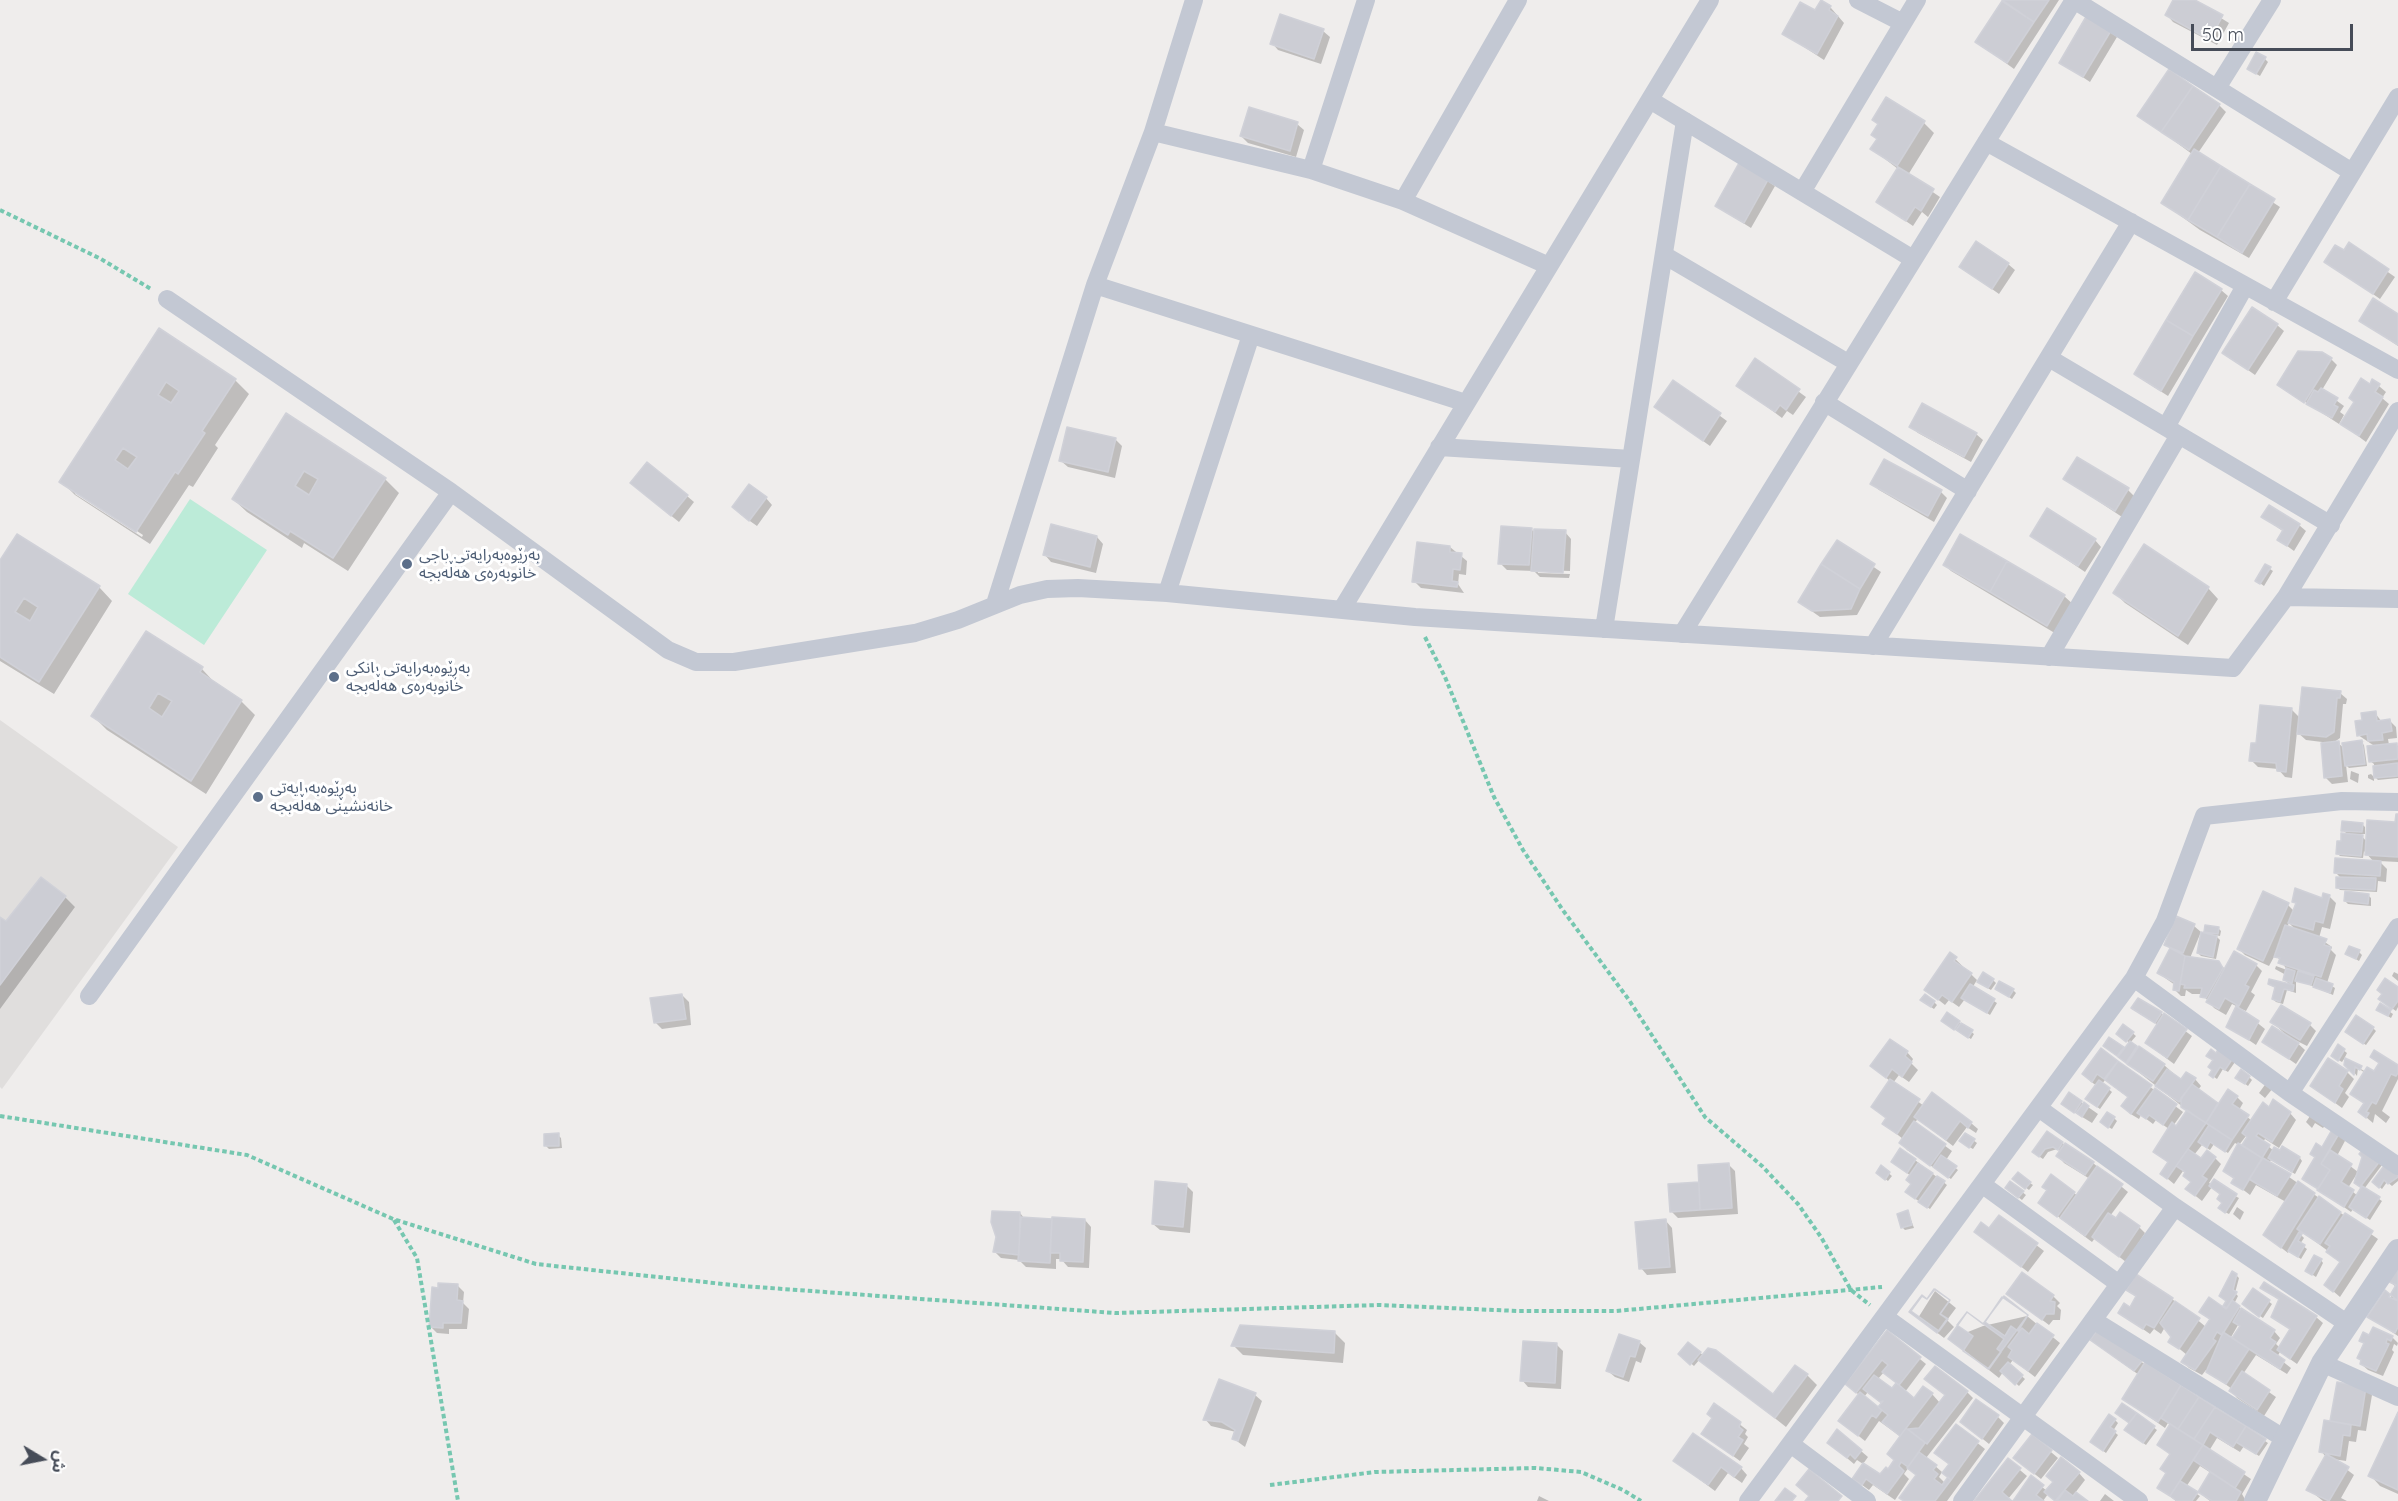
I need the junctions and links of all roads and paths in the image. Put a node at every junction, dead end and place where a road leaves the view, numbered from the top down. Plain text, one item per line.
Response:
1 (1194, 0) edge
2 (1366, 0) edge
3 (1518, 0) edge
4 (1710, 0) edge
5 (1858, 0) edge
6 (1917, 0) edge
7 (2074, 0) edge
8 (2272, 0) edge
9 (1903, 24) junction
10 (2217, 88) junction
11 (2398, 97) edge
12 (1650, 100) junction
13 (1685, 121) junction
14 (1153, 132) junction
15 (1986, 142) junction
16 (1311, 170) junction
17 (2352, 172) junction
18 (1802, 192) junction
19 (1403, 201) junction
20 (0, 210) edge
21 (2131, 222) junction
22 (1664, 255) junction
23 (1913, 259) junction
24 (1549, 266) junction
25 (1095, 285) junction
26 (2245, 286) junction
27 (167, 299) joint
28 (2274, 302) junction
29 (1251, 334) junction
30 (2049, 358) junction
31 (1848, 363) junction
32 (2398, 370) edge
33 (1824, 402) junction
34 (1466, 403) junction
35 (2398, 411) edge
36 (2173, 431) junction
37 (1439, 447) junction
38 (1631, 459) junction
39 (1968, 490) junction
40 (451, 492) junction
41 (2331, 525) junction
42 (1167, 593) junction
43 (2286, 597) junction
44 (2398, 599) edge
45 (995, 604) junction
46 (1342, 609) junction
47 (1415, 617) junction
48 (1604, 629) junction
49 (1682, 634) junction
50 (1873, 646) junction
51 (2049, 657) junction
52 (2398, 802) edge
53 (2398, 927) edge
54 (2134, 978) junction
55 (89, 996) dead end
56 (2290, 1093) junction
57 (2040, 1109) junction
58 (0, 1116) edge
59 (2398, 1166) edge
60 (1983, 1185) junction
61 (2175, 1207) junction
62 (393, 1219) junction
63 (2398, 1250) edge
64 (1910, 1284) junction
65 (2119, 1284) junction
66 (1851, 1290) junction
67 (1885, 1317) junction
68 (2093, 1320) junction
69 (2348, 1324) junction
70 (2322, 1363) junction
71 (2398, 1397) edge
72 (2023, 1417) junction
73 (2285, 1439) junction
74 (1792, 1444) junction
75 (1270, 1485) dead end
76 (2258, 1500) edge
77 (458, 1501) edge
78 (1641, 1501) edge
79 (1748, 1501) edge
80 (1867, 1501) edge
81 (1962, 1501) edge
82 (2139, 1501) edge

1 - 14 street
2 - 16 street
3 - 19 street
4 - 12 street
5 - 9 street
6 - 9 street
7 - 10 street
7 - 15 street
8 - 10 street
9 - 18 street
10 - 17 street
11 - 17 street
12 - 13 street
12 - 24 street
13 - 18 street
13 - 22 street
14 - 16 street
14 - 25 street
15 - 21 street
15 - 23 street
16 - 19 street
17 - 28 street
18 - 23 street
19 - 24 street
20 - 27 path
21 - 26 street
21 - 30 street
22 - 31 street
22 - 38 street
23 - 31 street
24 - 34 street
25 - 29 street
25 - 45 street
26 - 28 street
26 - 36 street
27 - 40 street
28 - 32 street
29 - 34 street
29 - 42 street
30 - 36 street
30 - 39 street
31 - 33 street
33 - 39 street
33 - 49 street
34 - 37 street
35 - 41 street
36 - 41 street
36 - 51 street
37 - 38 street
37 - 46 street
38 - 48 street
39 - 50 street
40 - 45 street
40 - 55 street
41 - 43 street
42 - 45 street
42 - 46 street
43 - 44 street
43 - 51 street
46 - 47 street
47 - 48 street
47 - 66 path
48 - 49 street
49 - 50 street
50 - 51 street
52 - 54 street
53 - 56 street
54 - 56 street
54 - 57 street
56 - 59 street
57 - 60 street
57 - 61 street
58 - 62 path
60 - 64 street
60 - 65 street
61 - 65 street
61 - 69 street
62 - 66 path
62 - 77 path
63 - 69 street
64 - 66 path
64 - 67 street
65 - 68 street
66 - 67 path
67 - 72 street
67 - 74 street
68 - 72 street
68 - 73 street
69 - 70 street
70 - 71 street
70 - 73 street
72 - 81 street
72 - 82 street
73 - 76 street
74 - 79 street
74 - 80 street
75 - 78 path

